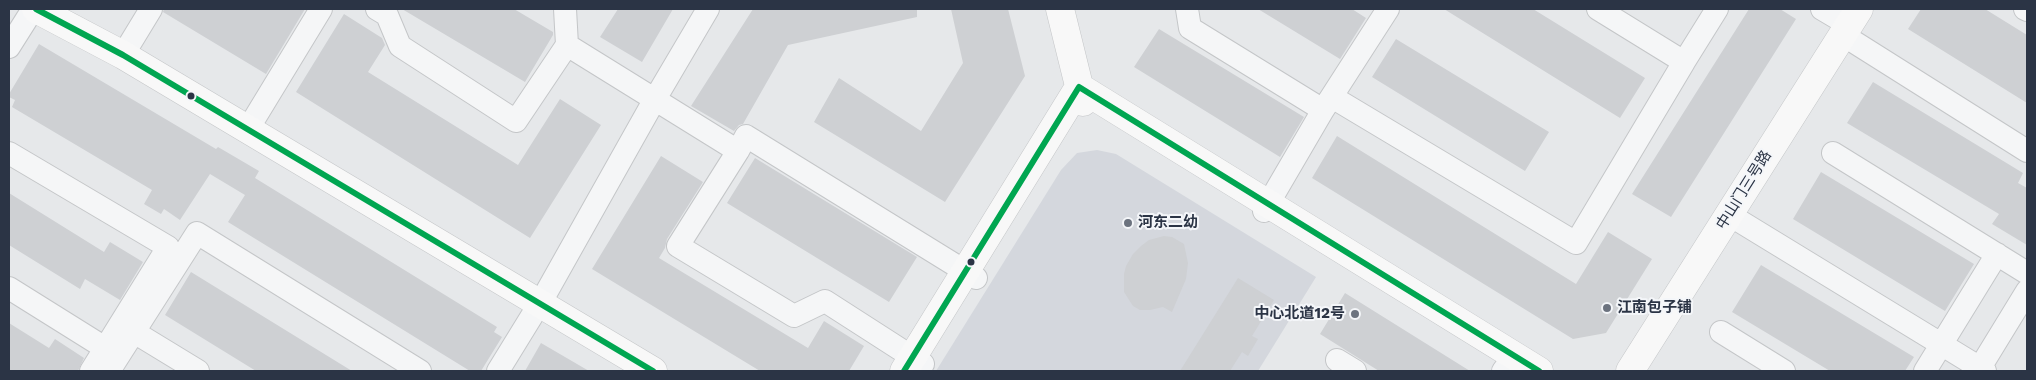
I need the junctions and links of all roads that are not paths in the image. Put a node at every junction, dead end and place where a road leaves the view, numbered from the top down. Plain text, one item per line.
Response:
1 (34, 9) edge
2 (58, 9) edge
3 (151, 9) edge
4 (321, 9) edge
5 (377, 9) edge
6 (564, 9) edge
7 (708, 9) edge
8 (1060, 9) edge
9 (1187, 9) edge
10 (1388, 9) edge
11 (1598, 9) edge
12 (1717, 9) edge
13 (1822, 9) edge
14 (1850, 23) edge
15 (567, 45) junction
16 (9, 47) edge
17 (126, 50) junction
18 (1684, 62) junction
19 (1081, 95) junction
20 (655, 98) junction
21 (1327, 103) junction
22 (251, 124) junction
23 (738, 150) junction
24 (2027, 151) edge
25 (1833, 152) dead end
26 (9, 153) edge
27 (1266, 207) junction
28 (1728, 214) junction
29 (1997, 254) junction
30 (2027, 273) edge
31 (970, 275) junction
32 (9, 288) edge
33 (2027, 291) edge
34 (543, 298) junction
35 (134, 332) junction
36 (1721, 332) dead end
37 (1942, 344) junction
38 (106, 348) junction
39 (914, 366) edge
40 (1511, 366) edge
41 (1981, 370) edge
42 (91, 371) edge
43 (109, 371) edge
44 (198, 371) edge
45 (420, 371) edge
46 (498, 371) edge
47 (653, 371) edge
48 (673, 371) edge
49 (1539, 371) edge
50 (1630, 371) edge
51 (1784, 371) edge
52 (1925, 371) edge

1 - 16 street
1 - 17 street
2 - 17 street
3 - 17 street
4 - 22 street
5 - 15 street
6 - 15 street
7 - 20 street
8 - 19 street
9 - 21 street
10 - 21 street
11 - 18 street
12 - 18 street
13 - 14 street
14 - 24 street
14 - 28 street, 中山门三号路
15 - 20 street
17 - 22 street
18 - 21 street
19 - 27 street
19 - 31 street
20 - 23 street
20 - 34 street
21 - 27 street
22 - 34 street
23 - 31 street
23 - 39 street
25 - 29 street
26 - 38 street
27 - 40 street
28 - 37 street
28 - 50 street, 中山门三号路
29 - 30 street
29 - 37 street
31 - 39 street
32 - 38 street
33 - 41 street
34 - 46 street
34 - 47 street
34 - 48 street
35 - 43 street
35 - 44 street
35 - 45 street
36 - 51 street
37 - 41 street
37 - 52 street
38 - 42 street
40 - 49 street

